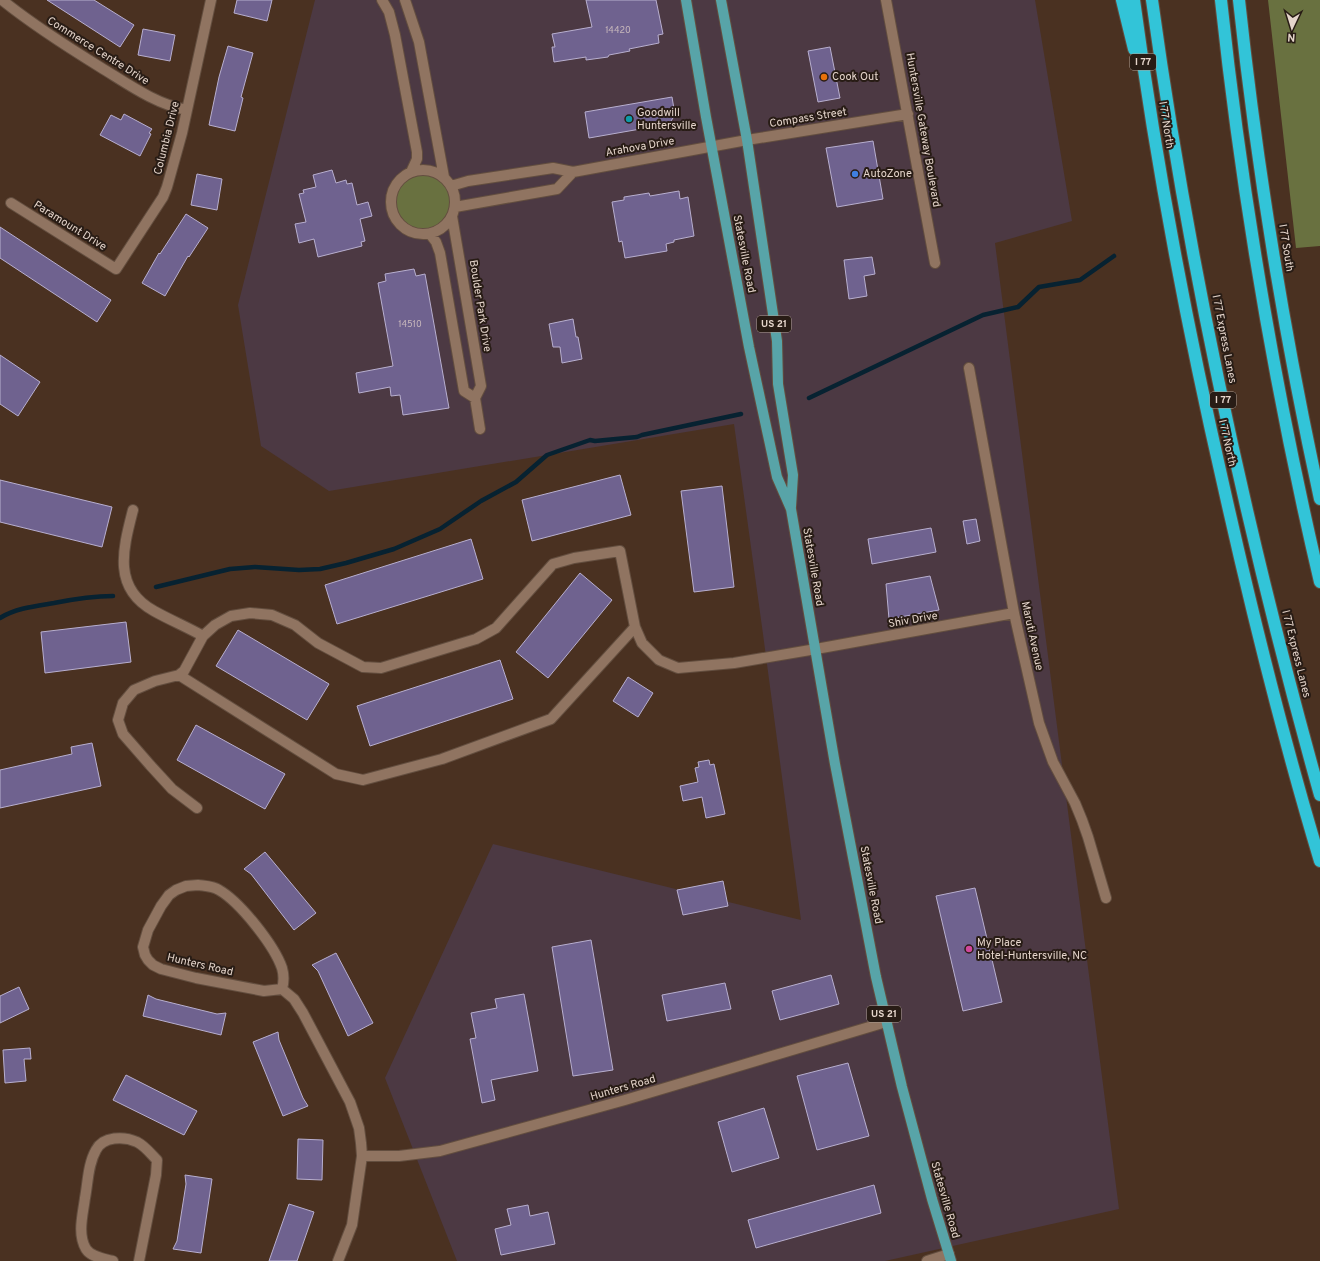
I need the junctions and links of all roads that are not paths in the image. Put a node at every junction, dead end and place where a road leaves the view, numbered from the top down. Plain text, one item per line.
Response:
1 (2, 0) edge
2 (211, 0) edge
3 (382, 0) edge
4 (405, 0) edge
5 (686, 0) edge
6 (721, 0) edge
7 (886, 0) edge
8 (1122, 0) edge
9 (1134, 0) edge
10 (1152, 0) edge
11 (1221, 0) edge
12 (1240, 0) edge
13 (1244, 0) edge
14 (1245, 50) junction
15 (187, 110) junction
16 (908, 114) junction
17 (1153, 124) junction
18 (747, 140) junction
19 (712, 146) junction
20 (412, 172) junction
21 (573, 172) junction
22 (444, 178) junction
23 (451, 186) junction
24 (11, 203) dead end
25 (454, 211) junction
26 (430, 234) junction
27 (935, 263) dead end
28 (116, 269) joint
29 (969, 368) dead end
30 (475, 398) junction
31 (480, 429) dead end
32 (1320, 499) edge
33 (791, 509) junction
34 (133, 510) dead end
35 (1320, 582) edge
36 (1014, 613) junction
37 (635, 627) junction
38 (204, 636) junction
39 (816, 650) junction
40 (179, 675) junction
41 (1320, 795) edge
42 (197, 808) dead end
43 (1320, 861) edge
44 (1106, 898) dead end
45 (282, 989) junction
46 (886, 1022) junction
47 (362, 1156) junction
48 (950, 1258) edge
49 (113, 1261) edge
50 (139, 1261) edge
51 (338, 1261) edge
52 (927, 1261) edge

1 - 15 street, Commerce Centre Drive
2 - 15 street, Columbia Drive
3 - 20 street
4 - 22 street
5 - 19 main road, Statesville Road / US 21
6 - 18 main road, Statesville Road / US 21
7 - 16 street, Huntersville Gateway Boulevard
8 - 17 highway
9 - 17 highway, I 77 North / I 77
10 - 41 highway, I 77 Express Lanes / I 77
11 - 35 highway
12 - 14 highway, I 77 South
13 - 14 highway
14 - 32 highway, I 77 South
15 - 28 street, Columbia Drive
16 - 18 street, Compass Street
16 - 27 street, Huntersville Gateway Boulevard
17 - 43 highway, I 77 North / I 77
18 - 19 street, Compass Street
18 - 33 main road, Statesville Road / US 21
19 - 21 street, Arahova Drive
19 - 33 main road, Statesville Road / US 21
20 - 22 street
20 - 26 street
21 - 23 street, Arahova Drive
21 - 25 street
22 - 23 street
23 - 25 street
24 - 28 street, Paramount Drive
25 - 26 street
25 - 30 street, Boulder Park Drive
26 - 30 street
29 - 36 street, Maruti Avenue
30 - 31 street, Boulder Park Drive
33 - 39 main road, Statesville Road / US 21
34 - 38 street
36 - 39 street, Shiv Drive
36 - 44 street, Maruti Avenue
37 - 38 street, Shiv Drive
37 - 39 street, Shiv Drive
37 - 40 street
38 - 40 street
39 - 46 main road, Statesville Road / US 21
40 - 42 street
45 - 45 street, Hunters Road
45 - 47 street
46 - 47 street, Hunters Road
46 - 48 main road, Statesville Road / US 21
47 - 51 street
48 - 52 street
49 - 50 street

